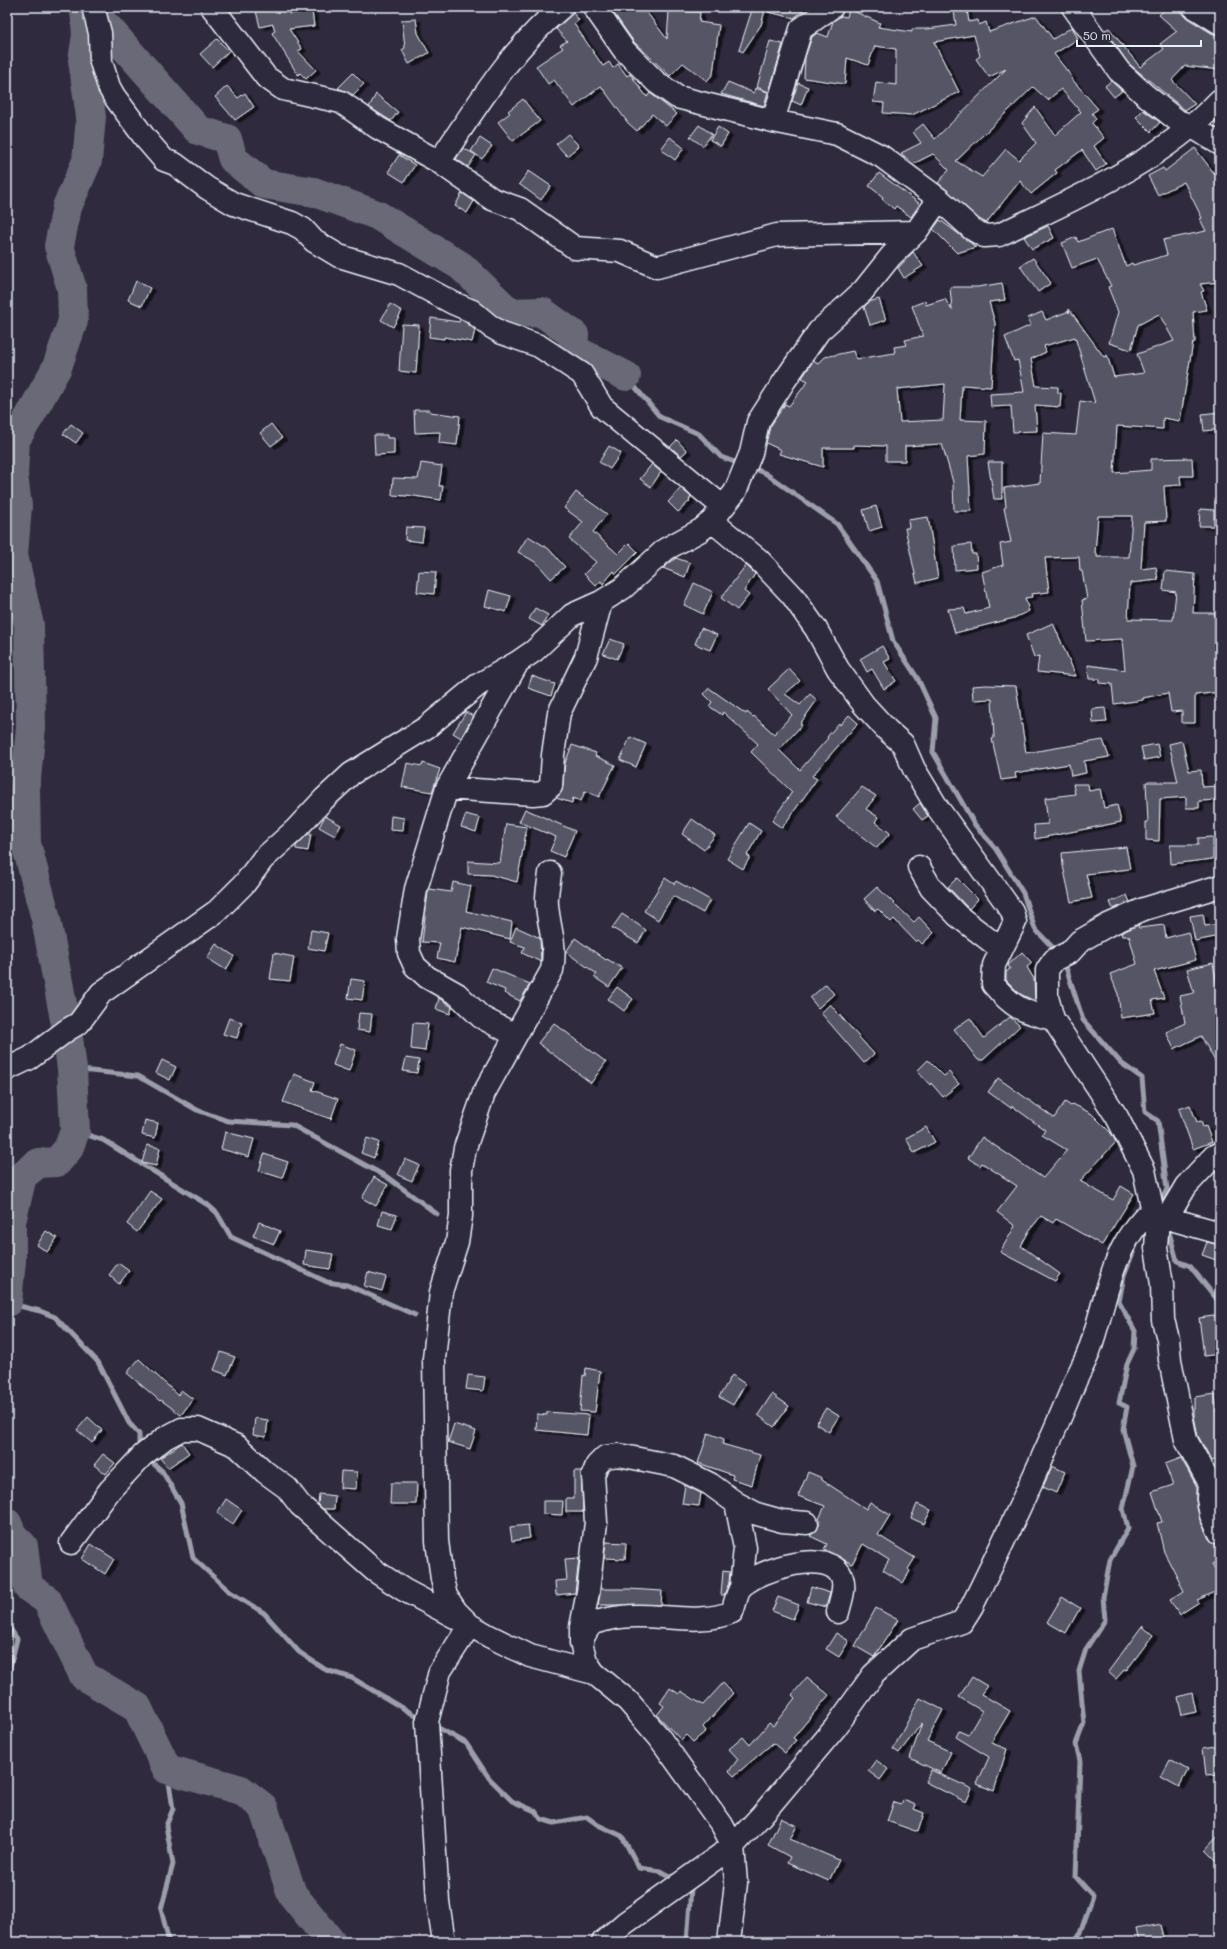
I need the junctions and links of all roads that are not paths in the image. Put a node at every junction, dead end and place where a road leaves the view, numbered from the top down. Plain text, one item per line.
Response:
1 (93, 7) edge
2 (212, 7) edge
3 (562, 7) edge
4 (594, 7) edge
5 (832, 7) edge
6 (1073, 7) edge
7 (1194, 7) edge
8 (1220, 23) edge
9 (1220, 100) edge
10 (773, 121) junction
11 (1191, 126) junction
12 (1220, 144) edge
13 (439, 162) junction
14 (940, 199) junction
15 (916, 232) junction
16 (718, 514) junction
17 (601, 602) junction
18 (518, 662) junction
19 (447, 788) junction
20 (919, 867) dead end
21 (550, 873) dead end
22 (1220, 886) edge
23 (1001, 949) junction
24 (1053, 1019) junction
25 (515, 1036) junction
26 (7, 1069) edge
27 (1220, 1153) edge
28 (1162, 1217) junction
29 (1220, 1233) edge
30 (736, 1503) junction
31 (807, 1523) dead end
32 (1220, 1533) edge
33 (71, 1543) dead end
34 (740, 1587) junction
35 (838, 1612) dead end
36 (470, 1625) junction
37 (581, 1643) junction
38 (594, 1673) junction
39 (733, 1846) junction
40 (444, 1942) edge
41 (603, 1942) edge
42 (729, 1942) edge

1 - 16 street
2 - 13 street
3 - 13 street
4 - 10 street
5 - 10 street
6 - 11 street
7 - 8 street
9 - 11 street
10 - 14 street
11 - 12 street
11 - 14 street
13 - 15 street
14 - 15 street
15 - 16 street
16 - 17 street
16 - 23 street
17 - 18 street
17 - 19 street
18 - 19 street
18 - 26 street
19 - 25 street
20 - 23 street
21 - 25 street
22 - 24 street
23 - 24 street
24 - 28 street
25 - 36 street
27 - 28 street
28 - 29 street
28 - 32 street
28 - 39 street
30 - 31 street
30 - 34 street
30 - 37 street
33 - 36 street
34 - 35 street
34 - 37 street
36 - 38 street
36 - 40 street
37 - 38 street
38 - 39 street
39 - 41 street
39 - 42 street

